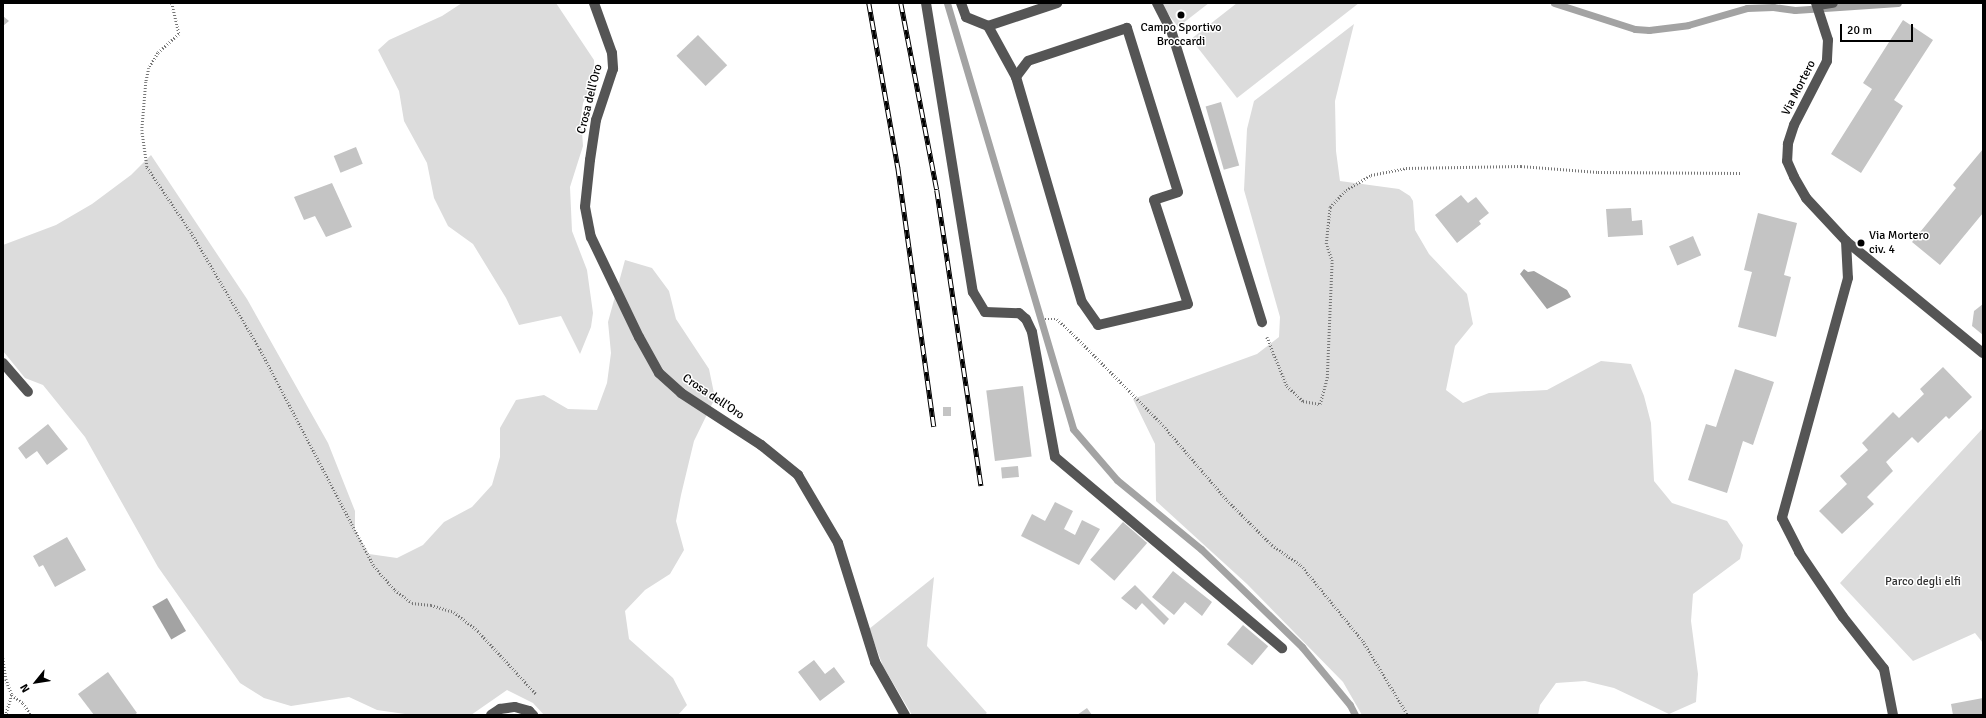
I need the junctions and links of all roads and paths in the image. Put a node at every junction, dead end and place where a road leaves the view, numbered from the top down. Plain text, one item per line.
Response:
1 (172, 3) edge
2 (594, 3) edge
3 (926, 3) edge
4 (960, 3) edge
5 (1057, 3) edge
6 (1157, 3) edge
7 (1833, 3) edge
8 (1817, 4) edge
9 (988, 26) junction
10 (1016, 77) junction
11 (1741, 174) dead end
12 (1846, 241) junction
13 (1026, 319) junction
14 (1262, 322) joint
15 (1983, 353) edge
16 (3, 363) edge
17 (28, 392) dead end
18 (1282, 648) dead end
19 (3, 658) edge
20 (12, 695) junction
21 (542, 699) dead end
22 (6, 715) edge
23 (31, 715) edge
24 (491, 715) edge
25 (533, 715) edge
26 (905, 715) edge
27 (1408, 715) edge
28 (1893, 715) edge

1 - 21 path
2 - 26 street, Crosa dell'Oro
3 - 13 street
4 - 9 street
5 - 9 street
6 - 14 street
7 - 8 street
8 - 12 street, Via Mortero
9 - 10 street
10 - 10 street
11 - 14 path
12 - 15 street
12 - 28 street
13 - 18 street
13 - 27 path
16 - 17 street
19 - 20 path
20 - 22 path
20 - 23 path
24 - 25 street

